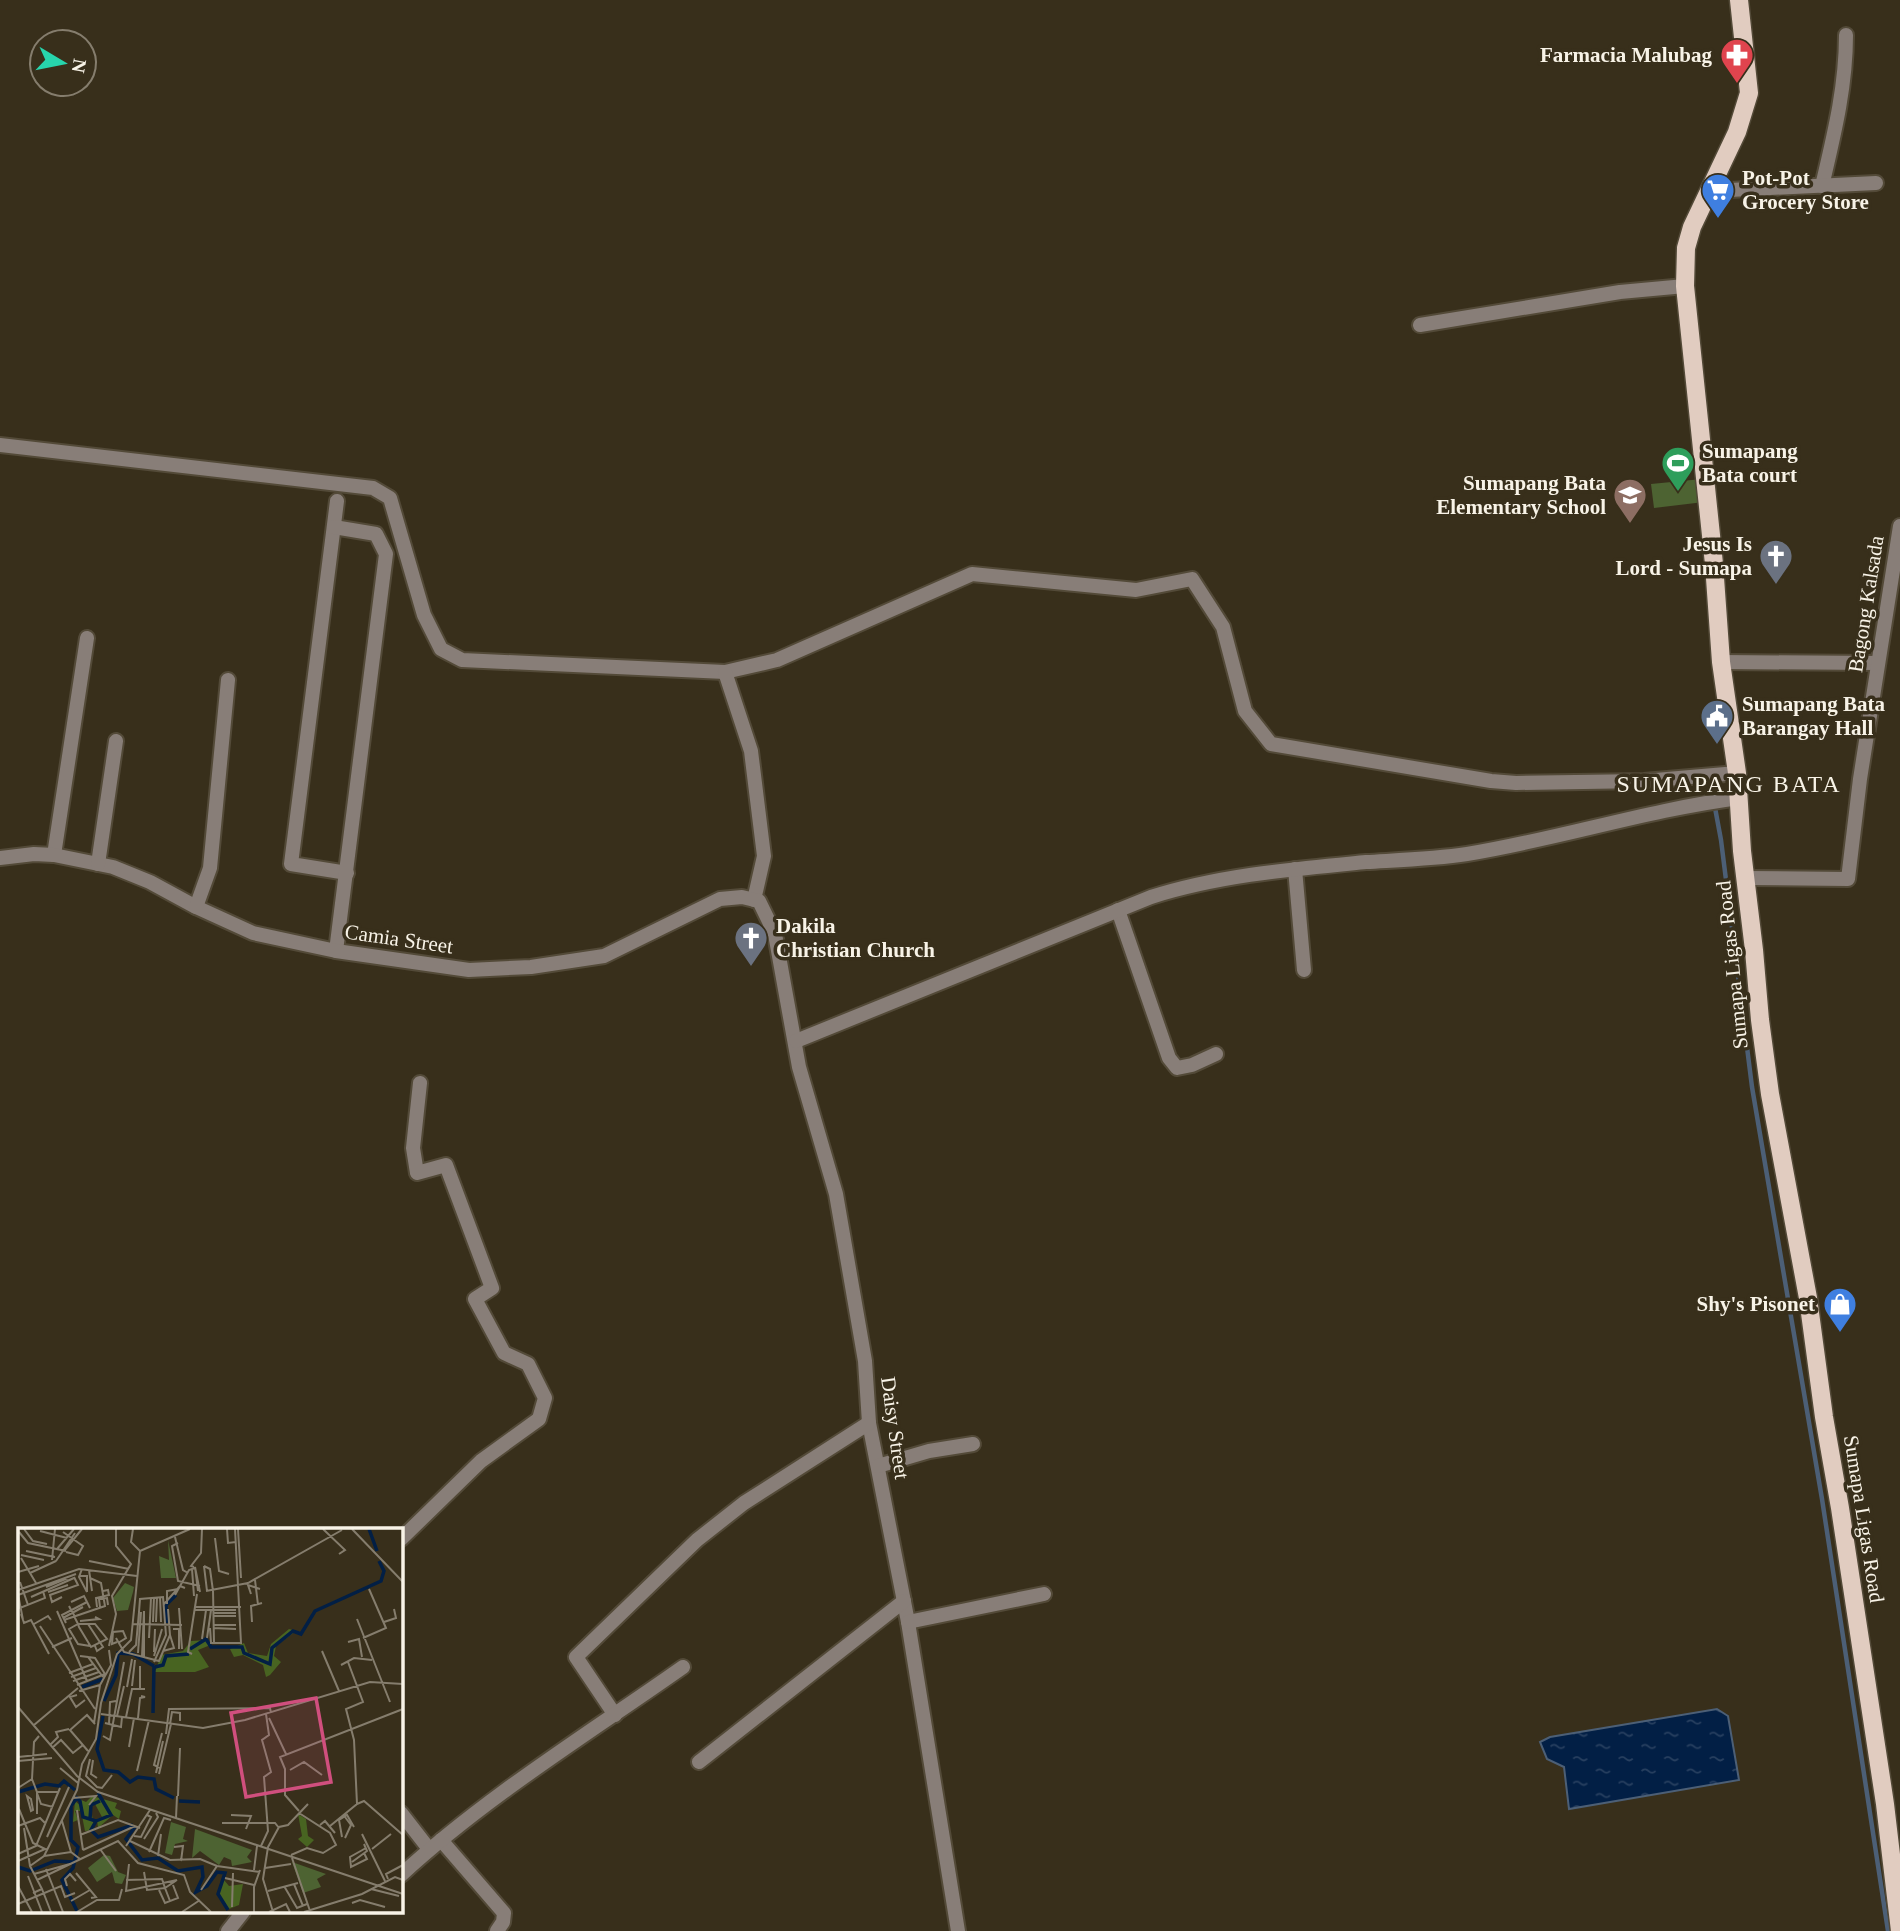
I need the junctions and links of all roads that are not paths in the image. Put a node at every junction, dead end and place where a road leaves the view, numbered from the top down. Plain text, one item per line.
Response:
1 (1739, 0) edge
2 (1846, 35) dead end
3 (1876, 183) dead end
4 (1822, 186) junction
5 (1709, 191) junction
6 (1685, 286) junction
7 (1420, 325) dead end
8 (0, 445) edge
9 (337, 501) dead end
10 (1900, 526) edge
11 (334, 527) junction
12 (87, 638) dead end
13 (1721, 663) junction
14 (1878, 663) junction
15 (725, 672) junction
16 (228, 680) dead end
17 (116, 741) dead end
18 (1737, 773) junction
19 (1739, 798) junction
20 (54, 855) junction
21 (0, 858) edge
22 (98, 864) junction
23 (1295, 869) junction
24 (347, 873) junction
25 (1745, 878) junction
26 (754, 900) junction
27 (196, 907) junction
28 (1118, 911) junction
29 (336, 951) junction
30 (1304, 970) dead end
31 (796, 1041) junction
32 (1216, 1054) dead end
33 (420, 1083) dead end
34 (869, 1423) junction
35 (974, 1444) dead end
36 (878, 1466) junction
37 (402, 1538) edge
38 (1044, 1594) dead end
39 (904, 1601) junction
40 (908, 1622) junction
41 (683, 1667) dead end
42 (615, 1715) junction
43 (699, 1762) dead end
44 (402, 1814) edge
45 (435, 1844) junction
46 (402, 1874) edge
47 (242, 1913) edge
48 (228, 1931) edge
49 (497, 1931) edge
50 (958, 1931) edge
51 (1900, 1931) edge

1 - 5 main road, Sumapa Ligas Road
2 - 4 street
3 - 4 street
4 - 5 street
5 - 6 main road, Sumapa Ligas Road
6 - 7 street
6 - 13 main road, Sumapa Ligas Road
8 - 15 street
9 - 11 street
10 - 14 street, Bagong Kalsada
11 - 24 street
11 - 24 street
12 - 20 street
13 - 14 street
13 - 18 main road, Sumapa Ligas Road
14 - 25 street, Bagong Kalsada
15 - 18 street
15 - 26 street
16 - 27 street
17 - 22 street
18 - 19 main road, Sumapa Ligas Road
19 - 23 street
19 - 25 main road, Sumapa Ligas Road
20 - 21 street, Camia Street
20 - 22 street, Camia Street
22 - 27 street, Camia Street
23 - 28 street
23 - 30 street
24 - 29 street
25 - 51 main road, Sumapa Ligas Road
26 - 29 street, Camia Street
26 - 31 street, Daisy Street
27 - 29 street, Camia Street
28 - 31 street
28 - 32 street
31 - 34 street, Daisy Street
33 - 37 street
34 - 36 street, Daisy Street
34 - 42 street
35 - 36 street
36 - 39 street, Daisy Street
38 - 40 street
39 - 40 street, Daisy Street
39 - 43 street
40 - 50 street, Daisy Street
41 - 42 street
42 - 45 street
44 - 45 street
45 - 46 street
45 - 49 street
47 - 48 street

